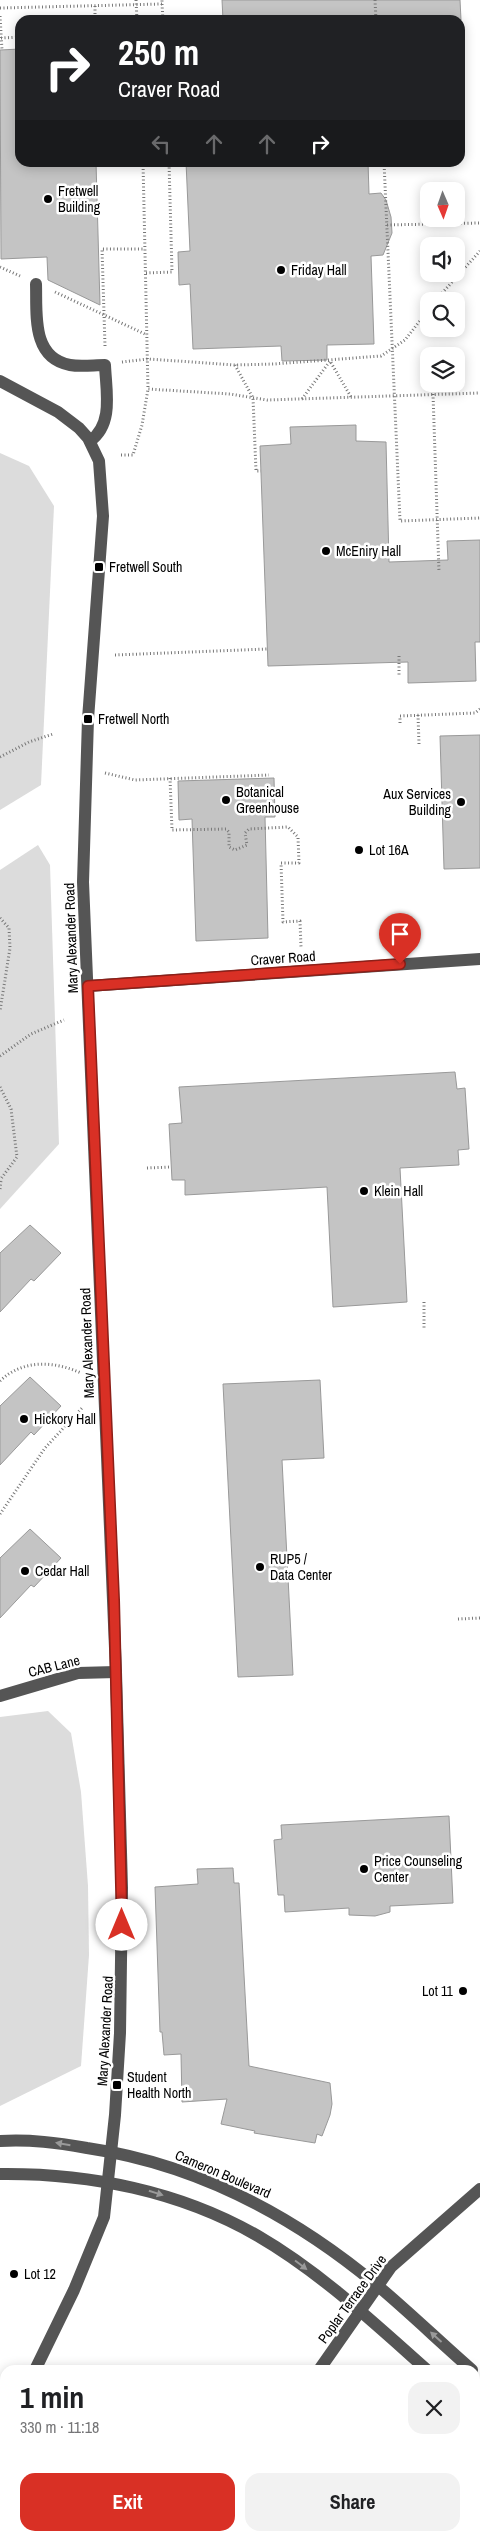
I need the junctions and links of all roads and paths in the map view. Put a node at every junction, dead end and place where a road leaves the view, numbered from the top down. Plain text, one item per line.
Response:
1 (375, 0) edge
2 (136, 2) edge
3 (162, 2) edge
4 (95, 6) junction
5 (0, 8) edge
6 (95, 15) edge
7 (137, 15) edge
8 (162, 15) edge
9 (376, 15) edge
10 (0, 16) edge
11 (15, 37) edge
12 (0, 38) edge
13 (2, 50) dead end
14 (143, 167) edge
15 (169, 167) edge
16 (384, 167) edge
17 (480, 223) edge
18 (387, 225) junction
19 (145, 249) junction
20 (480, 251) edge
21 (0, 267) edge
22 (146, 273) junction
23 (36, 284) junction
24 (443, 292) edge
25 (104, 315) junction
26 (420, 321) edge
27 (147, 335) junction
28 (392, 350) junction
29 (148, 359) junction
30 (330, 361) junction
31 (105, 365) junction
32 (235, 365) junction
33 (0, 380) edge
34 (148, 389) junction
35 (480, 392) edge
36 (433, 394) junction
37 (394, 396) junction
38 (351, 397) junction
39 (253, 398) junction
40 (302, 399) junction
41 (90, 441) junction
42 (120, 455) dead end
43 (261, 471) dead end
44 (480, 518) edge
45 (437, 520) junction
46 (438, 572) dead end
47 (267, 649) dead end
48 (115, 655) dead end
49 (399, 656) dead end
50 (399, 676) dead end
51 (480, 708) edge
52 (418, 715) junction
53 (400, 723) dead end
54 (53, 734) dead end
55 (419, 744) dead end
56 (0, 757) edge
57 (104, 772) dead end
58 (269, 775) dead end
59 (170, 778) junction
60 (0, 918) edge
61 (301, 947) dead end
62 (480, 959) edge
63 (88, 986) junction
64 (0, 1010) edge
65 (64, 1020) dead end
66 (0, 1056) edge
67 (0, 1090) edge
68 (172, 1167) dead end
69 (147, 1168) dead end
70 (1, 1180) edge
71 (0, 1189) edge
72 (424, 1302) dead end
73 (424, 1330) dead end
74 (81, 1373) dead end
75 (0, 1381) edge
76 (83, 1407) dead end
77 (0, 1514) edge
78 (480, 1618) edge
79 (458, 1619) dead end
80 (116, 1672) junction
81 (0, 1696) edge
82 (0, 2141) edge
83 (112, 2151) junction
84 (0, 2174) edge
85 (108, 2184) junction
86 (480, 2189) edge
87 (377, 2286) junction
88 (360, 2311) junction
89 (37, 2365) edge
90 (322, 2365) edge
91 (422, 2365) edge
92 (466, 2365) edge

1 - 9 path
2 - 3 path
2 - 4 path
2 - 7 path
3 - 8 path
4 - 5 path
4 - 6 path
10 - 12 path
11 - 12 path
12 - 13 path
14 - 19 path
15 - 22 path
16 - 18 path
17 - 18 path
18 - 28 path
19 - 22 path
19 - 25 path
20 - 24 path
21 - 23 path
22 - 27 path
23 - 25 path
23 - 31 street
25 - 27 path
25 - 31 path
26 - 28 path
27 - 29 path
28 - 30 path
28 - 37 path
29 - 31 path
29 - 32 path
29 - 34 path
30 - 32 path
30 - 38 path
30 - 40 path
31 - 41 street
32 - 39 path
33 - 41 street, Mary Alexander Road
34 - 39 path
34 - 42 path
35 - 36 path
36 - 37 path
36 - 45 path
37 - 38 path
37 - 45 path
38 - 40 path
39 - 40 path
39 - 43 path
41 - 63 street, Mary Alexander Road
44 - 45 path
45 - 46 path
47 - 48 path
49 - 50 path
51 - 52 path
52 - 53 path
52 - 55 path
54 - 56 path
57 - 59 path
58 - 59 path
59 - 61 path
60 - 64 path
62 - 63 street, Craver Road
63 - 80 street, Mary Alexander Road
65 - 66 path
67 - 70 path
68 - 69 path
70 - 71 path
72 - 73 path
74 - 75 path
76 - 77 path
78 - 79 path
80 - 81 street, CAB Lane
80 - 83 street, Mary Alexander Road
83 -> 82 street, Cameron Boulevard
83 - 85 street, Mary Alexander Road
83 - 87 street, Cameron Boulevard
84 - 85 street
85 -> 88 street
85 - 89 street, Mary Alexander Road
86 - 87 street, Poplar Terrace Drive
87 - 88 street, Poplar Terrace Drive
92 -> 87 street, Cameron Boulevard
88 - 90 street, Poplar Terrace Drive
88 - 91 street

